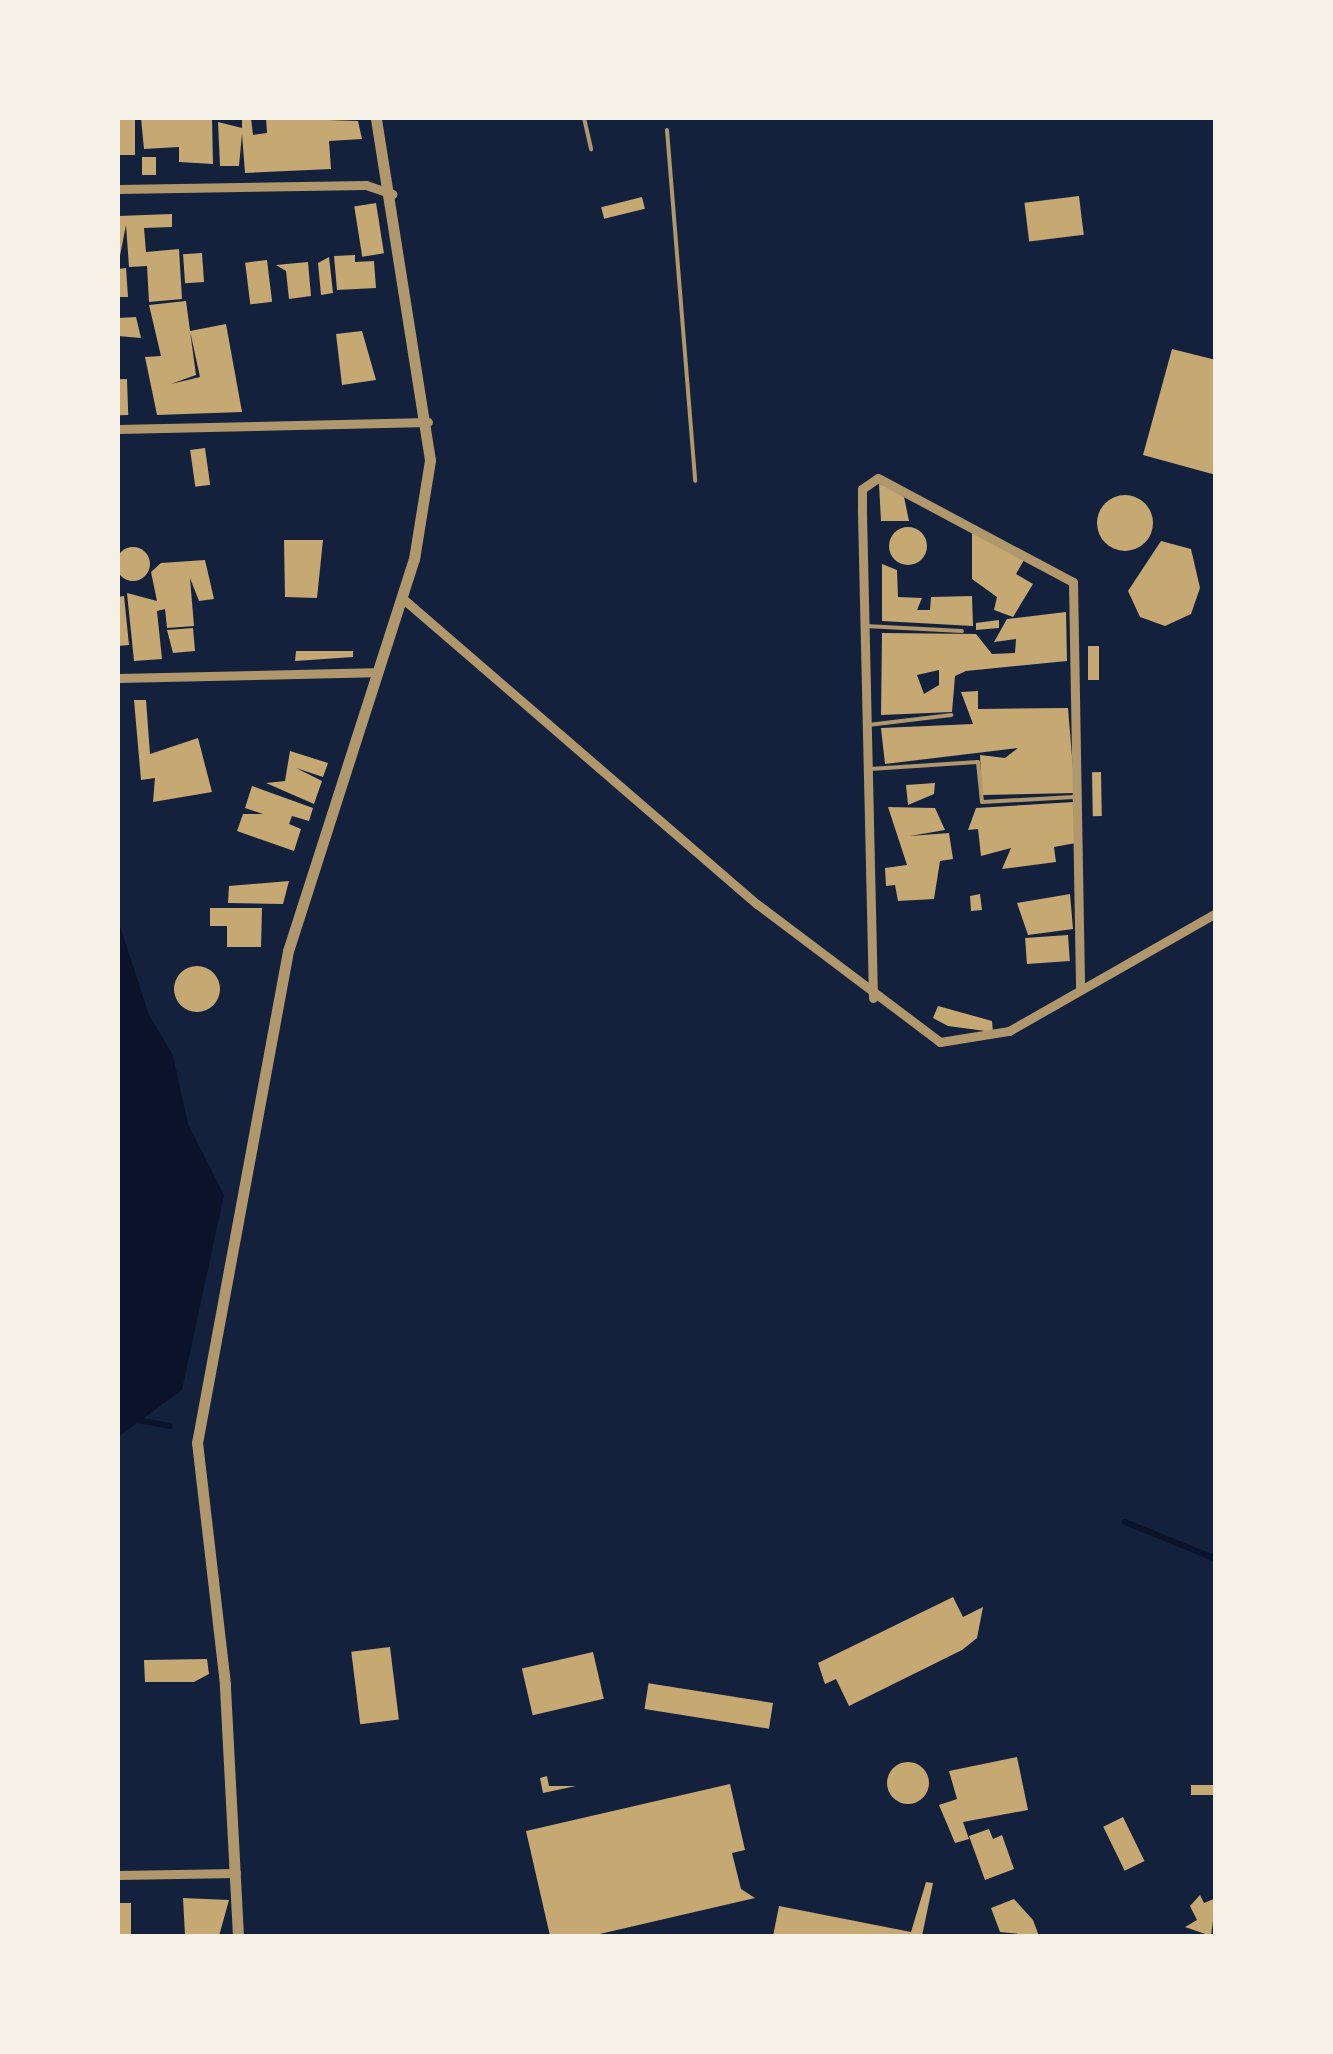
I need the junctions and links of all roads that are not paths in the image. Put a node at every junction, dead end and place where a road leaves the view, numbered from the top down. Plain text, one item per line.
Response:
1 (376, 118) edge
2 (584, 118) edge
3 (667, 130) dead end
4 (590, 149) dead end
5 (388, 176) junction
6 (366, 186) junction
7 (118, 189) edge
8 (392, 194) junction
9 (428, 422) junction
10 (118, 429) edge
11 (694, 481) dead end
12 (401, 597) junction
13 (865, 626) junction
14 (962, 631) dead end
15 (373, 672) junction
16 (118, 678) edge
17 (950, 715) dead end
18 (868, 725) junction
19 (870, 769) junction
20 (1079, 797) junction
21 (1216, 914) edge
22 (1080, 990) junction
23 (873, 998) junction
24 (236, 1873) junction
25 (118, 1875) edge
26 (238, 1936) edge

1 - 5 street
2 - 4 lane
3 - 11 lane
5 - 6 street
5 - 8 street
6 - 7 street
6 - 8 street
8 - 9 street
9 - 10 street
9 - 12 street
12 - 15 street
12 - 23 street
13 - 14 lane
13 - 18 street
13 - 20 street
15 - 16 street
15 - 24 street
17 - 18 lane
18 - 19 street
19 - 20 lane
19 - 23 street
20 - 22 street
21 - 22 street
22 - 23 street
24 - 25 street
24 - 26 street

